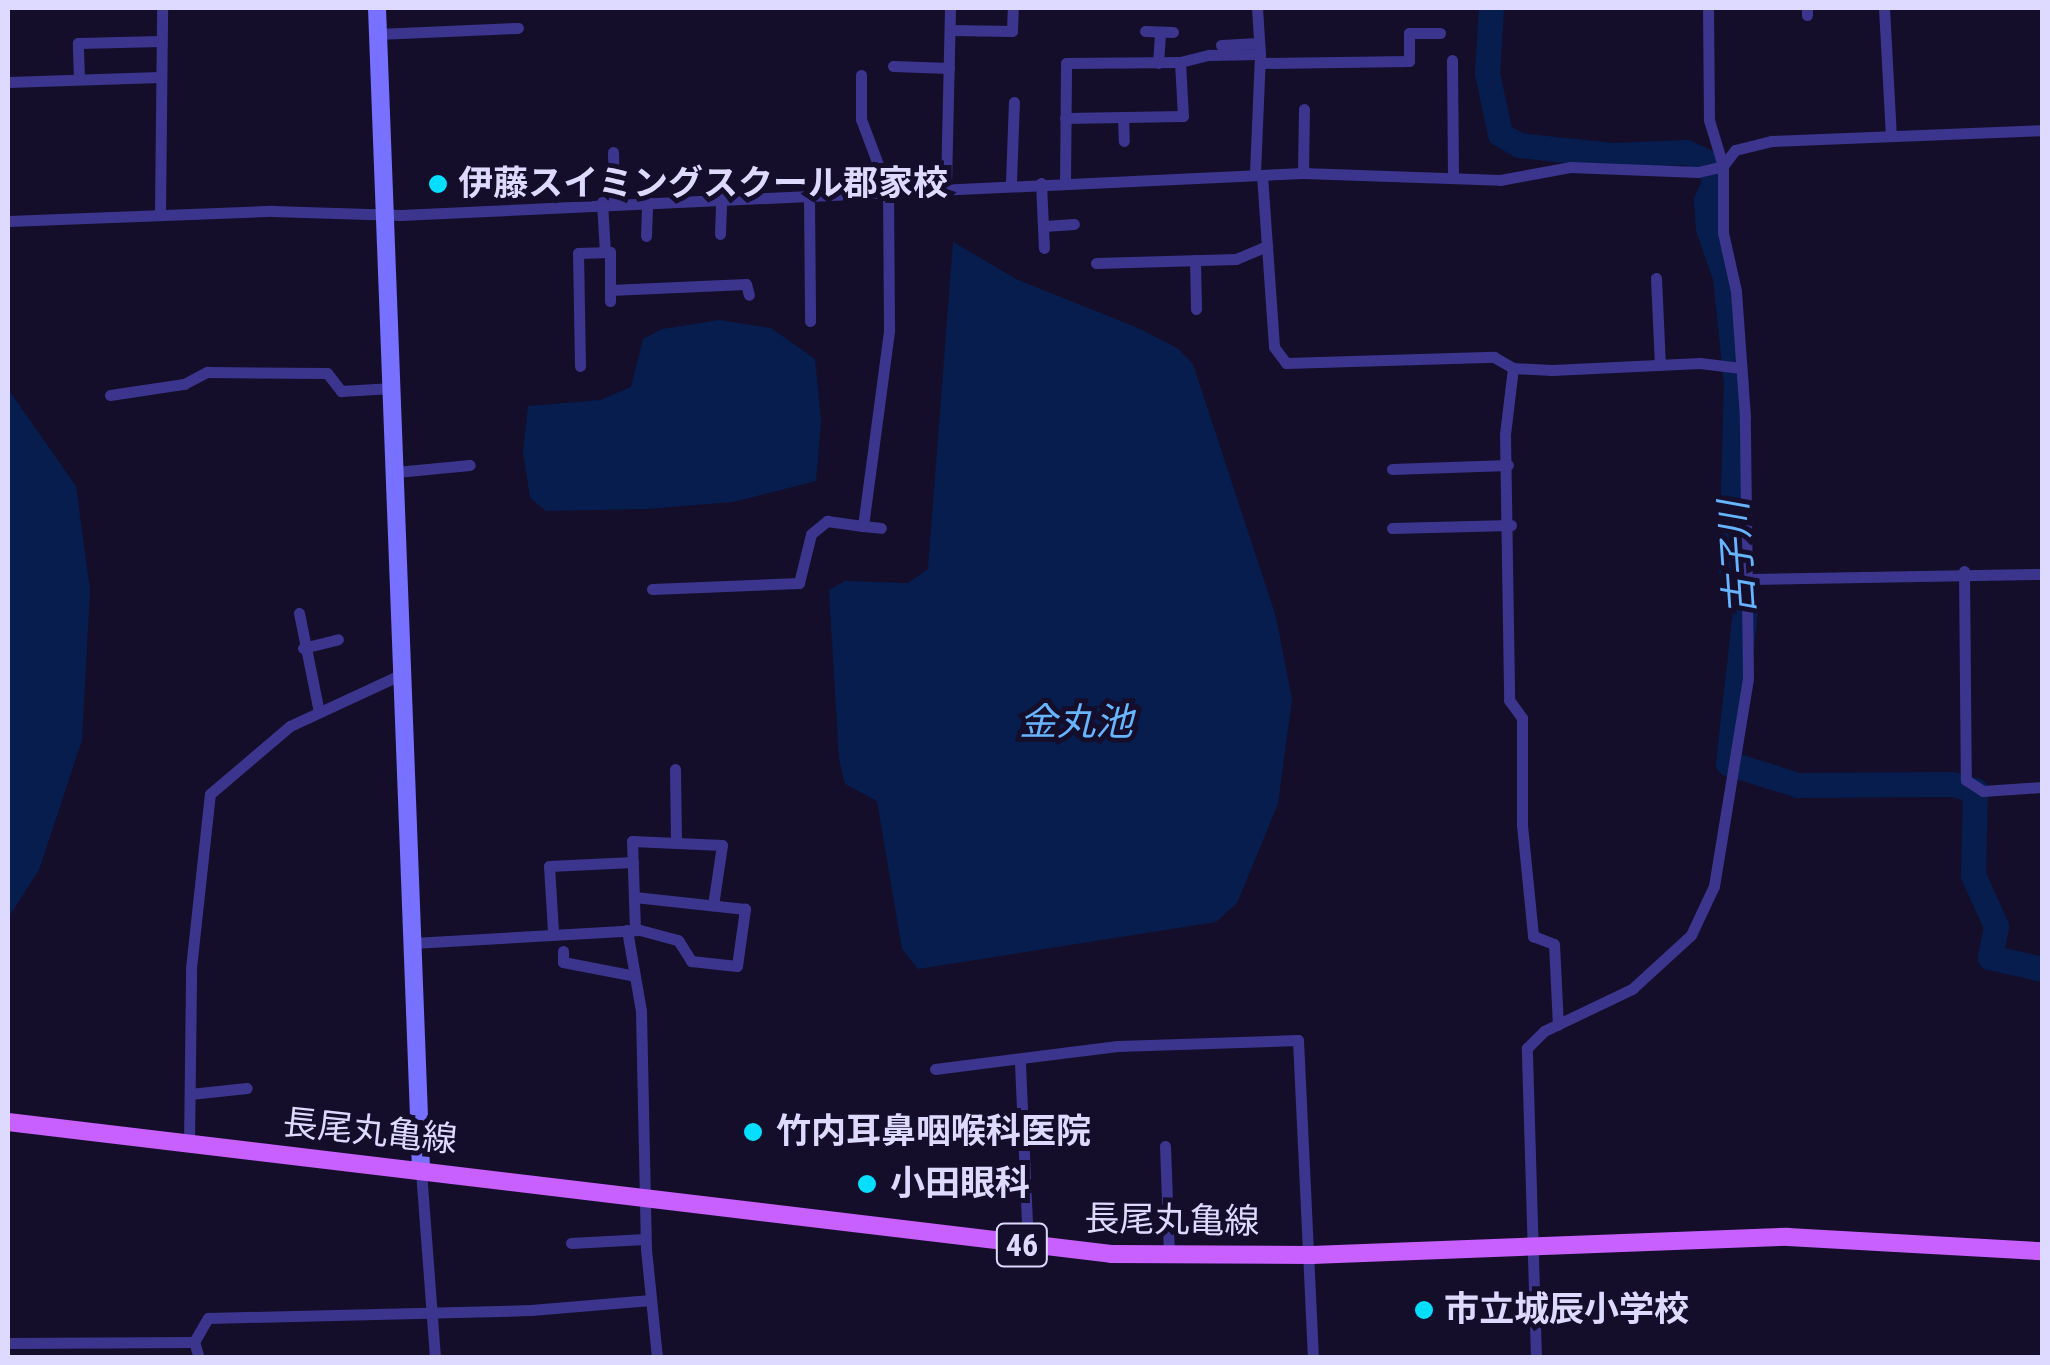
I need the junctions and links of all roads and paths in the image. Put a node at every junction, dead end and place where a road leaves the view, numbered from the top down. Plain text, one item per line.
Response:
1 (162, 8) edge
2 (377, 8) edge
3 (950, 8) edge
4 (1013, 8) edge
5 (1257, 8) edge
6 (1708, 8) edge
7 (1884, 8) edge
8 (518, 28) dead end
9 (950, 30) junction
10 (1145, 31) dead end
11 (378, 34) junction
12 (1440, 34) dead end
13 (160, 40) junction
14 (1221, 45) dead end
15 (1260, 54) junction
16 (1452, 60) dead end
17 (1158, 62) junction
18 (1180, 62) junction
19 (893, 66) dead end
20 (950, 68) junction
21 (861, 75) dead end
22 (160, 77) junction
23 (79, 80) junction
24 (8, 82) edge
25 (1011, 101) dead end
26 (1304, 109) dead end
27 (1122, 117) junction
28 (1066, 118) junction
29 (2042, 130) edge
30 (1892, 136) junction
31 (1124, 141) dead end
32 (613, 152) dead end
33 (1720, 167) junction
34 (1302, 173) junction
35 (1259, 175) junction
36 (1454, 178) junction
37 (1010, 182) junction
38 (1041, 183) junction
39 (1065, 184) junction
40 (946, 185) junction
41 (888, 191) junction
42 (721, 198) junction
43 (809, 198) junction
44 (647, 200) junction
45 (608, 202) junction
46 (160, 213) junction
47 (386, 213) junction
48 (8, 222) edge
49 (1074, 224) dead end
50 (1044, 226) junction
51 (720, 234) dead end
52 (646, 236) dead end
53 (1267, 246) junction
54 (1044, 248) dead end
55 (605, 252) junction
56 (1196, 260) junction
57 (1096, 262) dead end
58 (1656, 278) dead end
59 (749, 295) dead end
60 (1196, 310) dead end
61 (810, 322) dead end
62 (1660, 365) junction
63 (580, 366) dead end
64 (1513, 368) junction
65 (1741, 368) junction
66 (392, 388) junction
67 (110, 396) dead end
68 (1508, 465) junction
69 (470, 466) dead end
70 (1392, 468) dead end
71 (396, 472) junction
72 (1511, 525) junction
73 (863, 526) junction
74 (881, 528) dead end
75 (1392, 528) dead end
76 (1964, 571) junction
77 (2042, 574) edge
78 (1750, 579) junction
79 (652, 589) dead end
80 (300, 613) dead end
81 (338, 639) dead end
82 (303, 648) junction
83 (404, 674) junction
84 (319, 712) junction
85 (675, 769) dead end
86 (2042, 787) edge
87 (676, 843) junction
88 (633, 862) junction
89 (634, 897) junction
90 (714, 905) junction
91 (631, 930) junction
92 (553, 931) junction
93 (412, 943) junction
94 (563, 951) dead end
95 (636, 976) junction
96 (1558, 1025) junction
97 (1020, 1063) junction
98 (935, 1069) dead end
99 (247, 1088) dead end
100 (190, 1094) junction
101 (8, 1122) edge
102 (190, 1144) junction
103 (1165, 1146) dead end
104 (421, 1170) junction
105 (644, 1196) junction
106 (645, 1239) junction
107 (571, 1242) dead end
108 (1028, 1246) junction
109 (1538, 1247) junction
110 (2042, 1251) edge
111 (1312, 1255) junction
112 (1169, 1256) junction
113 (651, 1300) junction
114 (428, 1309) junction
115 (194, 1342) junction
116 (8, 1343) edge
117 (199, 1358) edge
118 (436, 1358) edge
119 (657, 1358) edge
120 (1313, 1358) edge
121 (1536, 1358) edge

1 - 13 street
2 - 11 street
3 - 9 street
4 - 9 street
5 - 15 street
6 - 33 street
7 - 30 street
8 - 11 street
9 - 20 street
10 - 17 street
11 - 47 street
12 - 15 street
13 - 22 street
13 - 23 street
14 - 15 street
15 - 18 street
15 - 35 street
16 - 36 street
17 - 18 street
17 - 28 street
18 - 27 street
19 - 20 street
20 - 40 street
21 - 41 street
22 - 23 street
22 - 46 street
23 - 24 street
25 - 37 street
26 - 34 street
27 - 28 street
27 - 31 street
28 - 39 street
29 - 30 street
30 - 33 street
32 - 45 street
33 - 36 street
33 - 65 street
34 - 35 street
34 - 36 street
35 - 39 street
35 - 53 street
37 - 38 street
37 - 40 street
38 - 39 street
38 - 50 street
40 - 41 street
41 - 43 street
41 - 73 street
42 - 43 street
42 - 44 street
42 - 51 street
43 - 61 street
44 - 45 street
44 - 52 street
45 - 47 street
45 - 55 street
46 - 47 street
46 - 48 street
47 - 66 street
49 - 50 street
50 - 54 street
53 - 56 street
53 - 64 street
55 - 59 street
55 - 63 street
56 - 57 street
56 - 60 street
58 - 62 street
62 - 64 street
62 - 65 street
64 - 68 street
65 - 78 street
66 - 67 street
66 - 71 street
68 - 70 street
68 - 72 street
69 - 71 street
71 - 83 street
72 - 75 street
72 - 96 street
73 - 74 street
73 - 79 street
76 - 77 street
76 - 78 street
76 - 86 street
78 - 96 street
80 - 82 street
81 - 82 street
82 - 84 street
83 - 84 street
83 - 93 street
84 - 100 street
85 - 87 street
87 - 88 street
87 - 90 street
88 - 89 street
88 - 92 street
89 - 90 street
89 - 91 street
90 - 91 street
91 - 92 street
91 - 95 street
92 - 93 street
93 - 104 street
94 - 95 street
95 - 105 street
96 - 109 street
97 - 98 street
97 - 108 street
97 - 111 street
99 - 100 street
100 - 102 street
101 - 102 main road, 長尾丸亀線 / 46
102 - 104 main road, 長尾丸亀線 / 46
103 - 112 street
104 - 105 main road, 長尾丸亀線 / 46
104 - 114 street
105 - 106 street
105 - 108 main road, 長尾丸亀線 / 46
106 - 107 street
106 - 113 street
108 - 112 main road, 長尾丸亀線 / 46
109 - 110 main road, 長尾丸亀線 / 46
109 - 111 main road, 長尾丸亀線 / 46
109 - 121 street
111 - 112 main road, 長尾丸亀線 / 46
111 - 120 street
113 - 114 street
113 - 119 street
114 - 115 street
114 - 118 street
115 - 116 street
115 - 117 street

